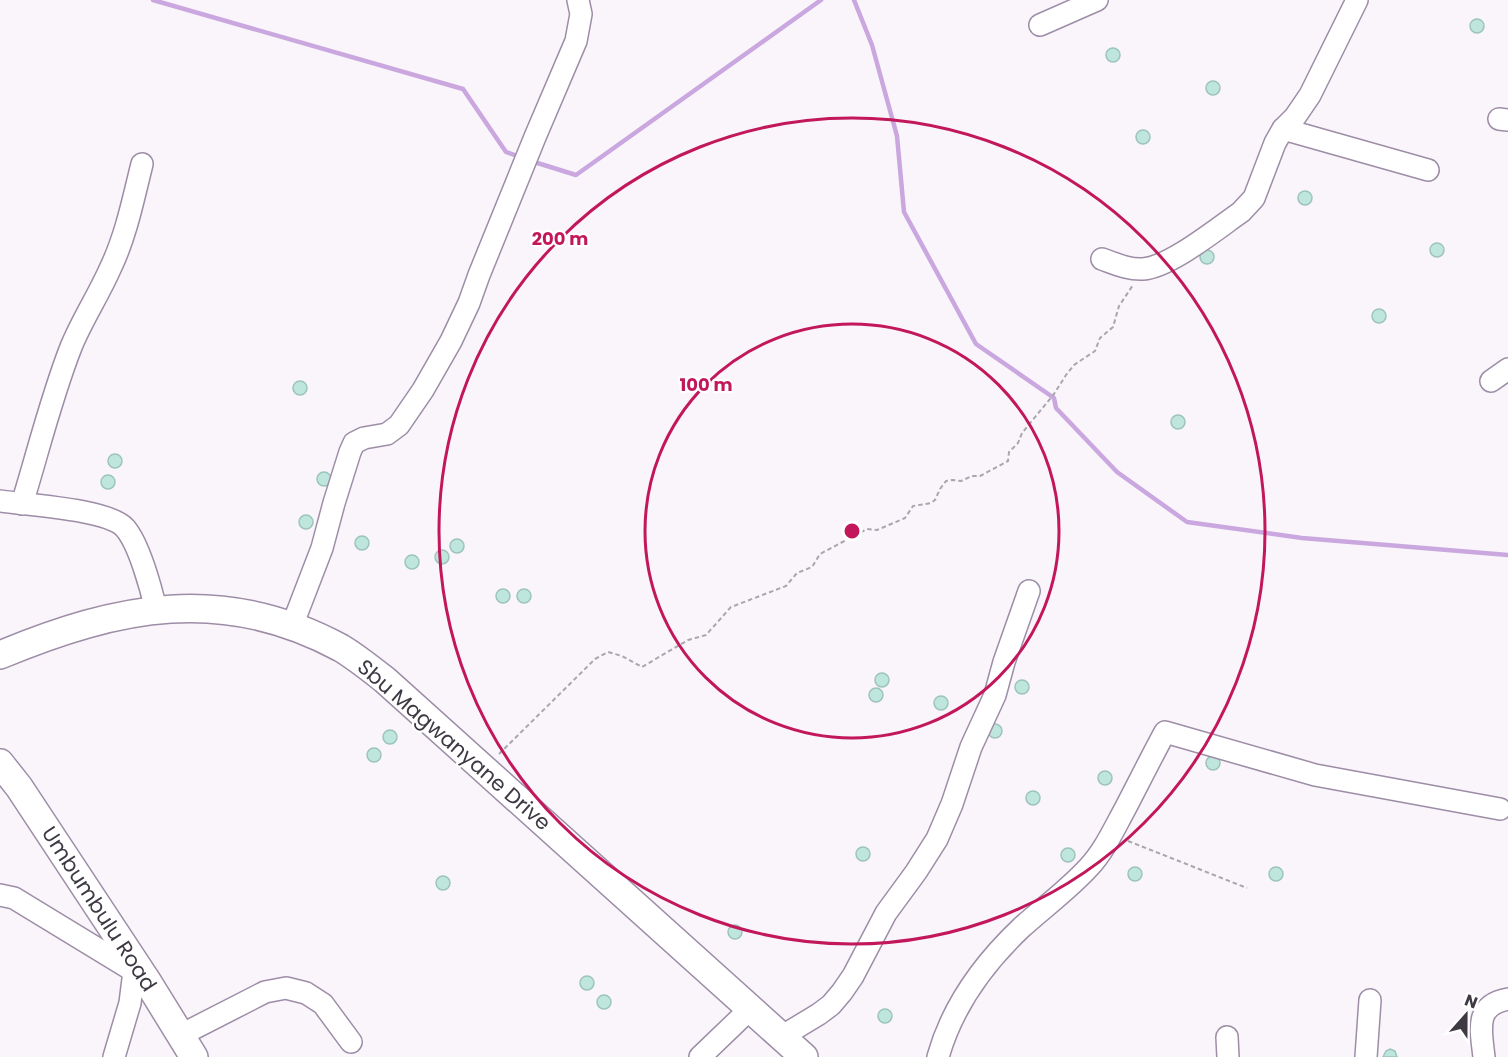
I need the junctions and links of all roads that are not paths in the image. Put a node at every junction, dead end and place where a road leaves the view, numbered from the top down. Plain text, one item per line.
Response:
1 (578, 0) edge
2 (1097, 0) edge
3 (1357, 0) edge
4 (1040, 25) dead end
5 (1283, 129) junction
6 (142, 164) dead end
7 (1428, 170) dead end
8 (1102, 259) dead end
9 (0, 501) edge
10 (22, 504) junction
11 (1029, 591) dead end
12 (156, 610) junction
13 (292, 626) junction
14 (7, 649) edge
15 (0, 763) edge
16 (1500, 809) dead end
17 (0, 896) edge
18 (140, 975) junction
19 (1508, 999) edge
20 (1370, 1000) dead end
21 (750, 1009) junction
22 (781, 1037) junction
23 (351, 1042) dead end
24 (188, 1046) edge
25 (114, 1057) edge
26 (700, 1057) edge
27 (804, 1057) edge
28 (938, 1057) edge
29 (1366, 1057) edge
30 (1484, 1057) edge

1 - 13 street
2 - 4 street
3 - 5 street
5 - 7 street
5 - 8 street
6 - 10 street
9 - 10 street
10 - 12 street
11 - 22 street
12 - 13 main road, Sbu Magwanyane Drive
12 - 14 main road, Sbu Magwanyane Drive
13 - 21 main road, Sbu Magwanyane Drive
15 - 18 main road, Umbumbulu Road
16 - 28 street
17 - 18 street
18 - 24 main road, Umbumbulu Road
18 - 25 street
19 - 30 street
20 - 29 street
21 - 22 main road, Sbu Magwanyane Drive
21 - 26 street
22 - 27 main road, Sbu Magwanyane Drive
23 - 24 street

